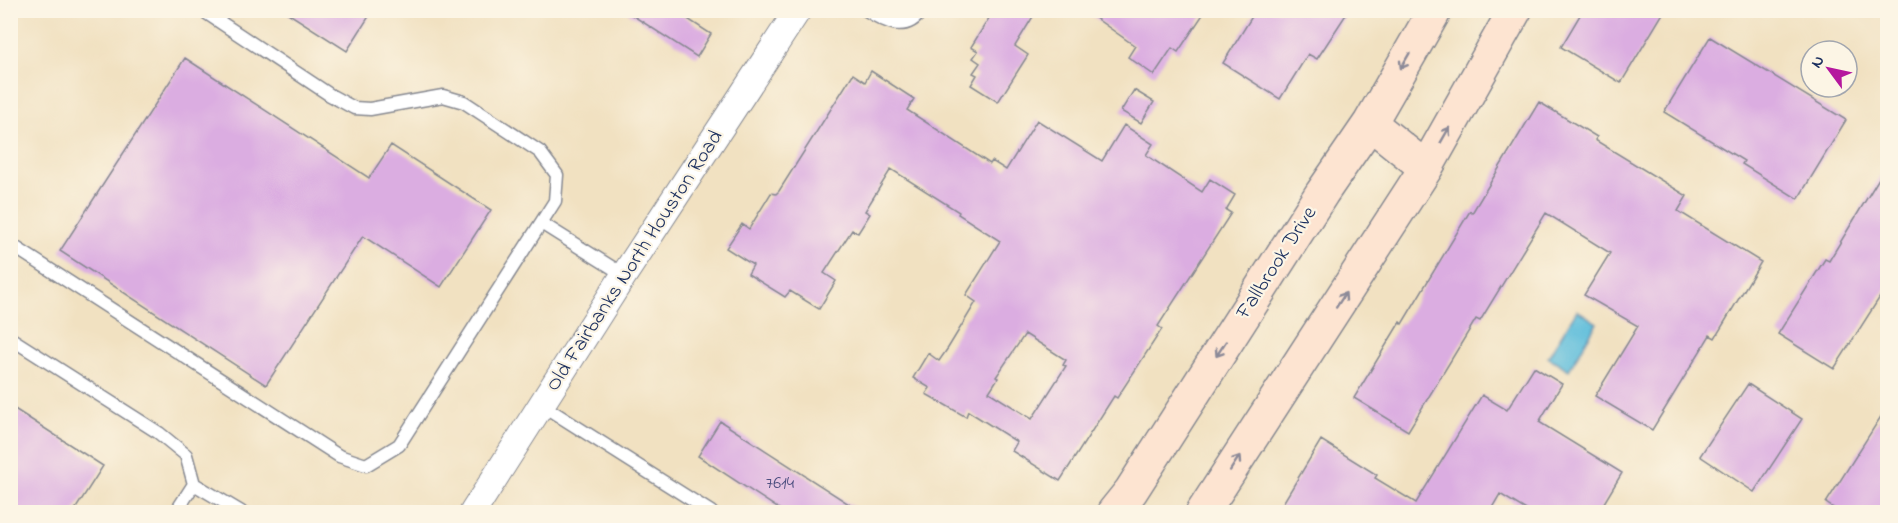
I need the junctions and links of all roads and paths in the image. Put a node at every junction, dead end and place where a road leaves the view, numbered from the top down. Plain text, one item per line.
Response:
1 (202, 10) edge
2 (798, 10) edge
3 (866, 10) edge
4 (922, 10) edge
5 (1435, 10) edge
6 (1515, 10) edge
7 (1370, 123) junction
8 (1426, 168) junction
9 (541, 223) junction
10 (10, 244) edge
11 (624, 275) junction
12 (10, 338) edge
13 (542, 405) junction
14 (194, 484) junction
15 (176, 513) edge
16 (241, 513) edge
17 (473, 513) edge
18 (711, 513) edge
19 (1114, 513) edge
20 (1203, 513) edge

1 - 9 lane
2 - 11 street, Old Fairbanks North Houston Road
3 - 4 lane
5 -> 7 main road, Fallbrook Drive
8 -> 6 main road
7 - 8 main road
7 -> 19 main road, Fallbrook Drive
20 -> 8 main road
9 - 10 lane
9 - 11 lane
11 - 13 street, Old Fairbanks North Houston Road
12 - 14 lane
13 - 17 street, Old Fairbanks North Houston Road
13 - 18 lane
14 - 15 lane
14 - 16 lane

